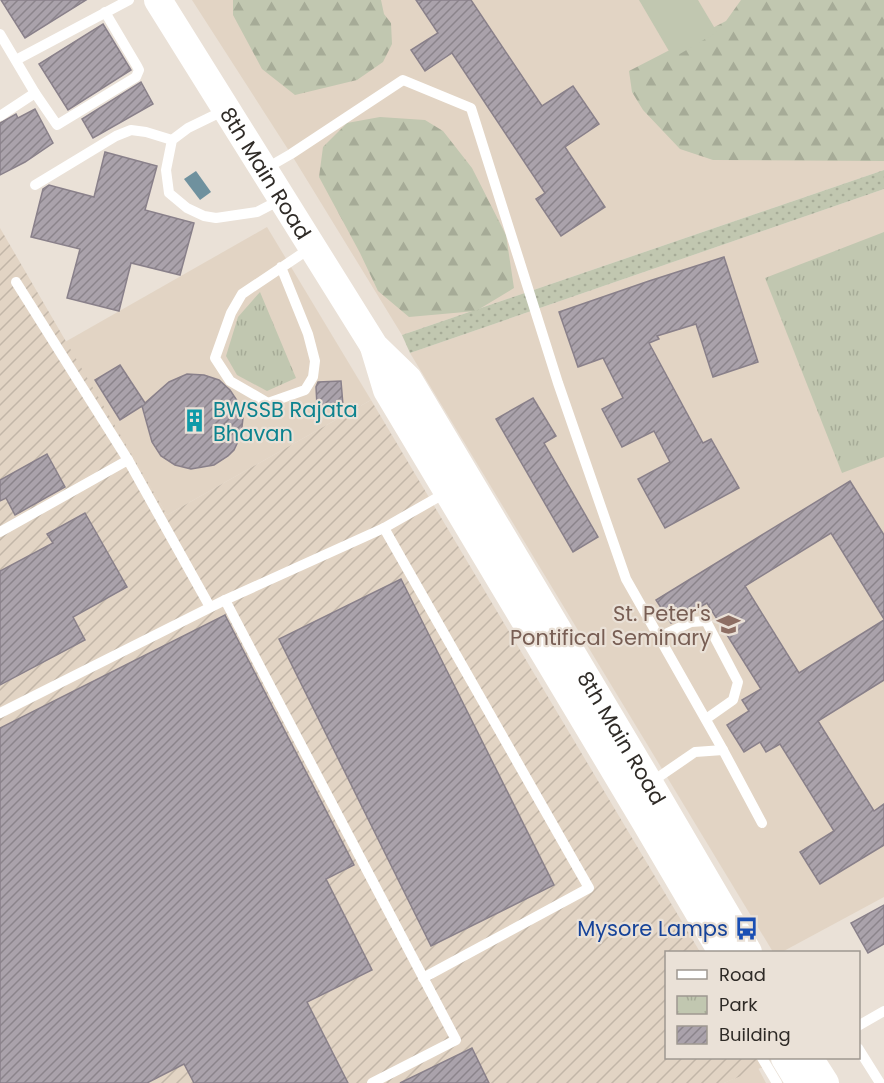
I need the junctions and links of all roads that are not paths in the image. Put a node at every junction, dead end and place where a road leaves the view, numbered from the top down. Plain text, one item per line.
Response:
1 (129, 0) edge
2 (158, 0) edge
3 (105, 12) junction
4 (0, 34) edge
5 (4, 50) edge
6 (16, 60) junction
7 (35, 93) junction
8 (226, 109) junction
9 (0, 116) edge
10 (172, 141) junction
11 (265, 169) junction
12 (35, 185) dead end
13 (282, 199) junction
14 (313, 247) junction
15 (280, 267) junction
16 (16, 282) dead end
17 (128, 460) junction
18 (458, 485) junction
19 (384, 528) junction
20 (0, 532) edge
21 (225, 600) junction
22 (210, 607) junction
23 (659, 637) junction
24 (0, 713) edge
25 (705, 719) junction
26 (723, 750) junction
27 (650, 783) junction
28 (762, 824) dead end
29 (721, 951) edge
30 (747, 951) edge
31 (423, 978) junction
32 (884, 1011) edge
33 (860, 1025) edge
34 (860, 1051) edge
35 (763, 1059) edge
36 (786, 1059) edge
37 (810, 1059) edge
38 (372, 1083) edge
39 (777, 1083) edge
40 (800, 1083) edge
41 (825, 1083) edge
42 (880, 1083) edge

1 - 3 lane
2 - 8 main road, 8th Main Road
3 - 6 lane
3 - 7 lane
4 - 5 lane
5 - 6 lane
6 - 7 lane
7 - 9 lane
8 - 10 lane
8 - 11 main road, 8th Main Road
10 - 12 lane
10 - 13 lane
11 - 13 main road, 8th Main Road
11 - 23 lane
13 - 14 main road, 8th Main Road
14 - 15 lane
14 - 18 main road, 8th Main Road
15 - 15 lane
16 - 17 lane
17 - 20 lane
17 - 22 lane
18 - 19 lane
18 - 27 main road, 8th Main Road
18 - 29 main road, 8th Main Road
19 - 21 lane
19 - 31 lane
21 - 22 lane
21 - 31 lane
22 - 24 lane
23 - 25 lane
23 - 25 lane
25 - 26 lane
26 - 27 lane
26 - 28 lane
27 - 30 main road, 8th Main Road
31 - 38 lane
32 - 33 lane
34 - 42 lane
35 - 39 lane
36 - 40 main road
37 - 41 main road

